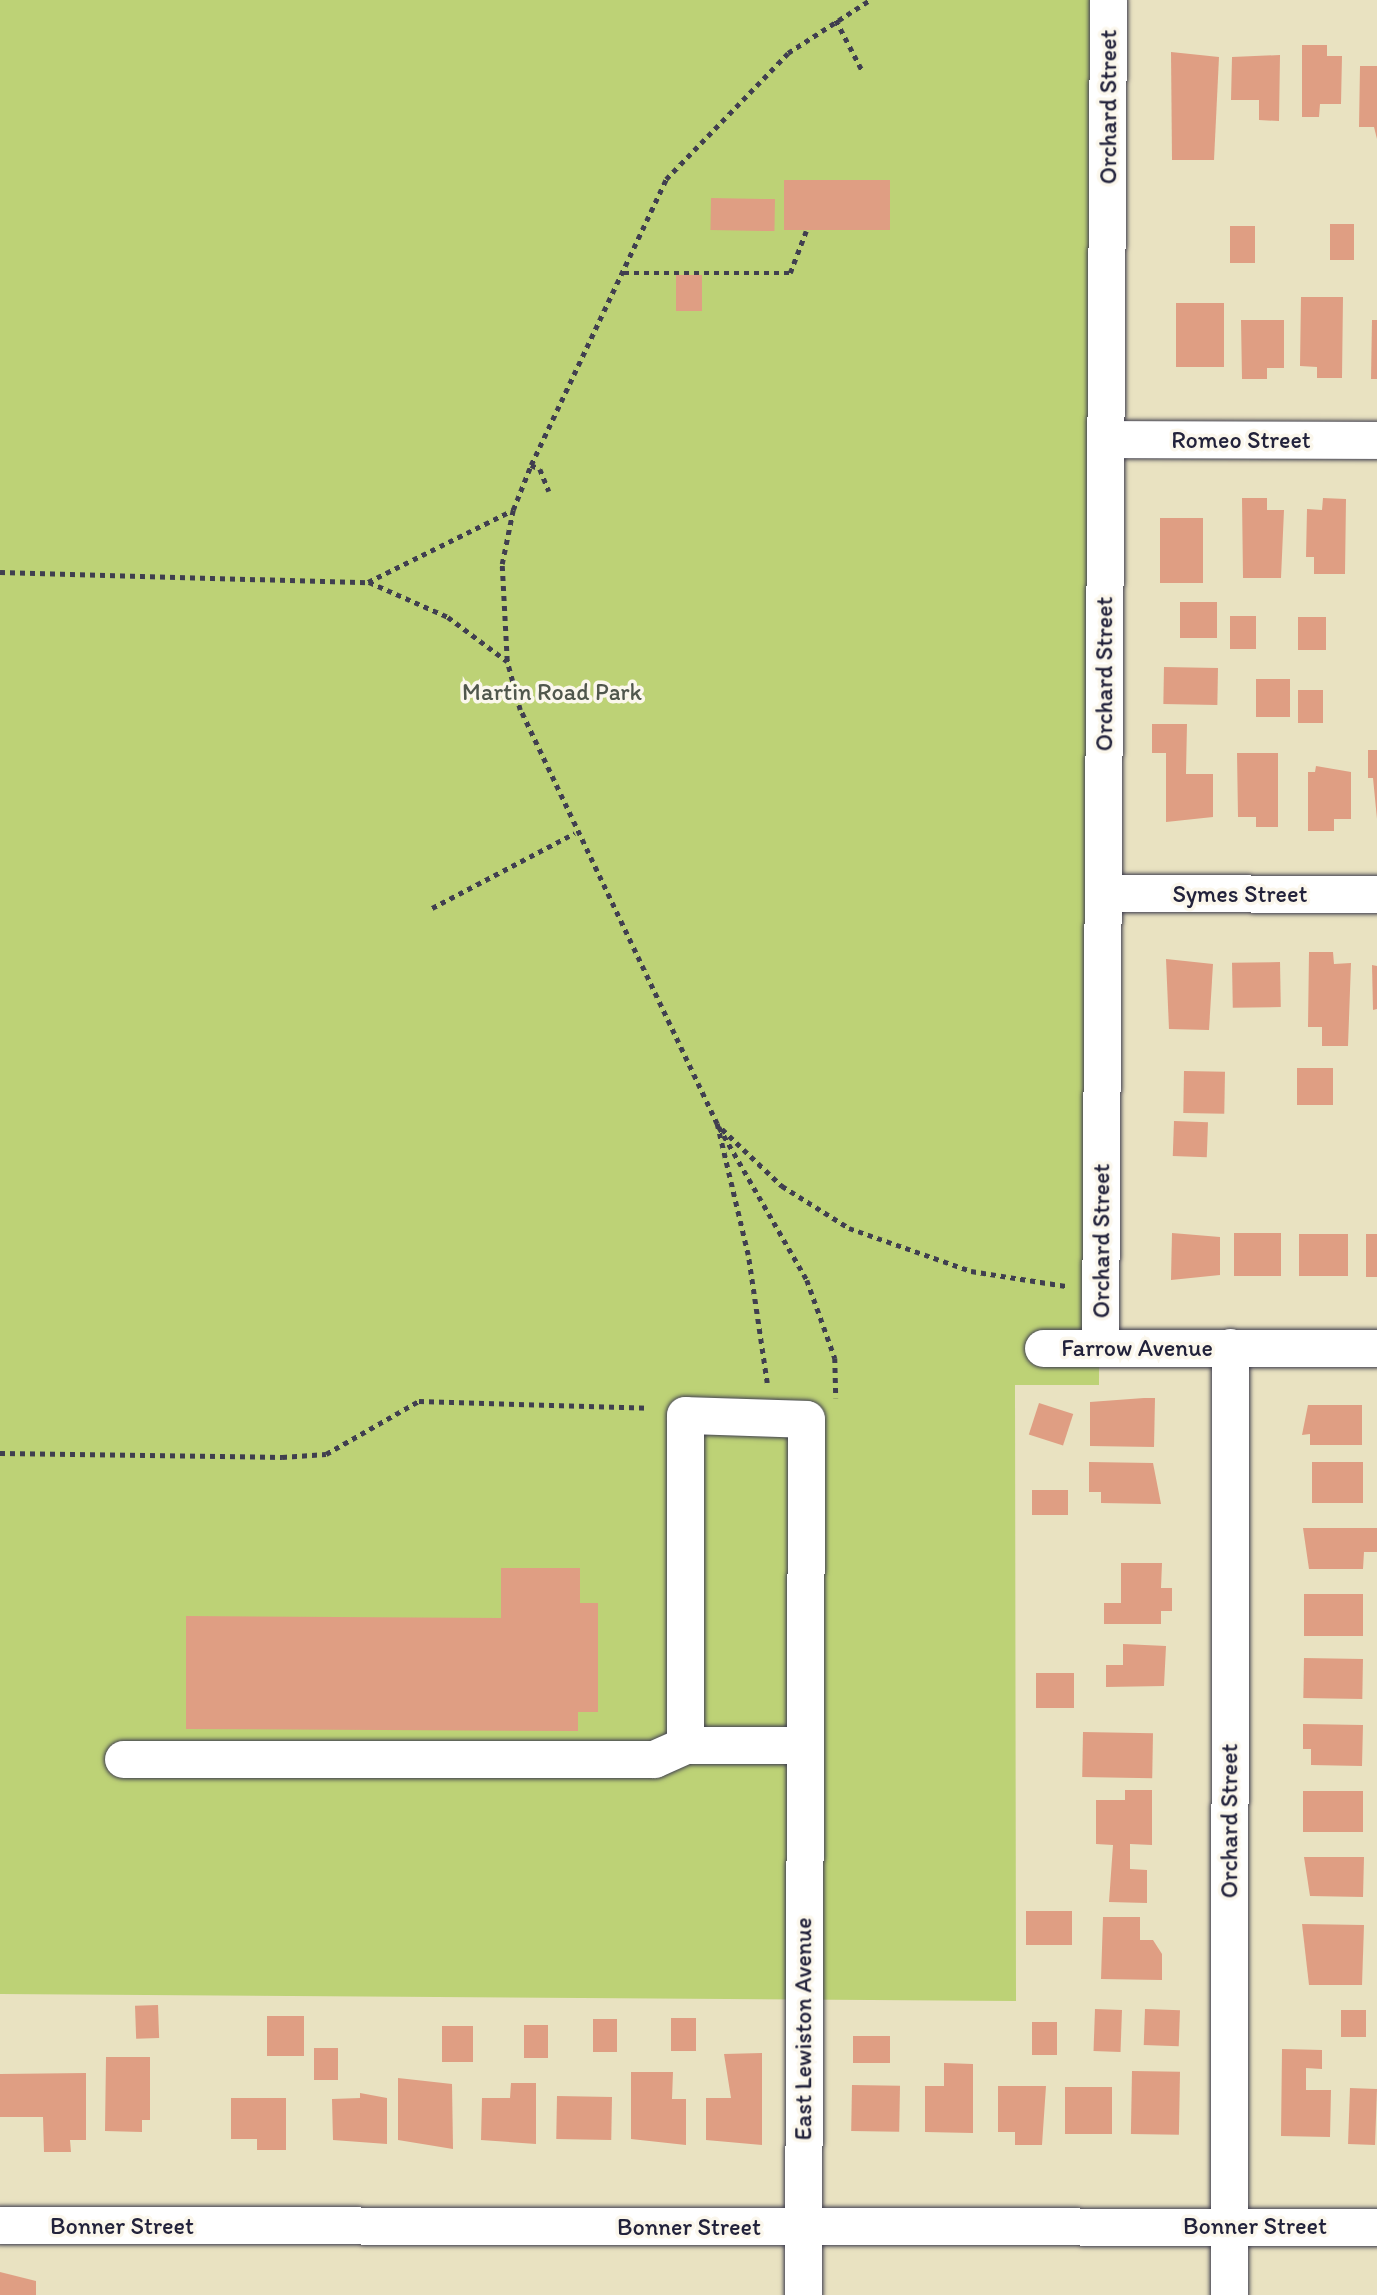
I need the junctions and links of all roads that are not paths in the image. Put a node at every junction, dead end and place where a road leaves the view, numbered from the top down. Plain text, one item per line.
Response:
1 (1108, 0) edge
2 (1105, 439) junction
3 (1377, 440) edge
4 (1103, 893) junction
5 (1377, 894) edge
6 (1043, 1348) dead end
7 (1100, 1348) junction
8 (1230, 1348) junction
9 (1377, 1348) edge
10 (685, 1745) junction
11 (804, 1754) junction
12 (123, 1759) dead end
13 (0, 2225) edge
14 (1229, 2226) junction
15 (803, 2227) junction
16 (1377, 2227) edge
17 (803, 2295) edge
18 (1229, 2295) edge

1 - 2 street, Orchard Street
2 - 3 street, Romeo Street
2 - 4 street, Orchard Street
4 - 5 street, Symes Street
4 - 7 street, Orchard Street
6 - 7 street, Farrow Avenue
7 - 8 street, Farrow Avenue
8 - 9 street, Farrow Avenue
8 - 14 street, Orchard Street
10 - 11 street
10 - 11 street, East Lewiston Avenue
10 - 12 street
11 - 15 street, East Lewiston Avenue
13 - 15 street, Bonner Street
14 - 15 street, Bonner Street
14 - 16 street, Bonner Street
14 - 18 street, Orchard Street
15 - 17 street, East Lewiston Avenue

